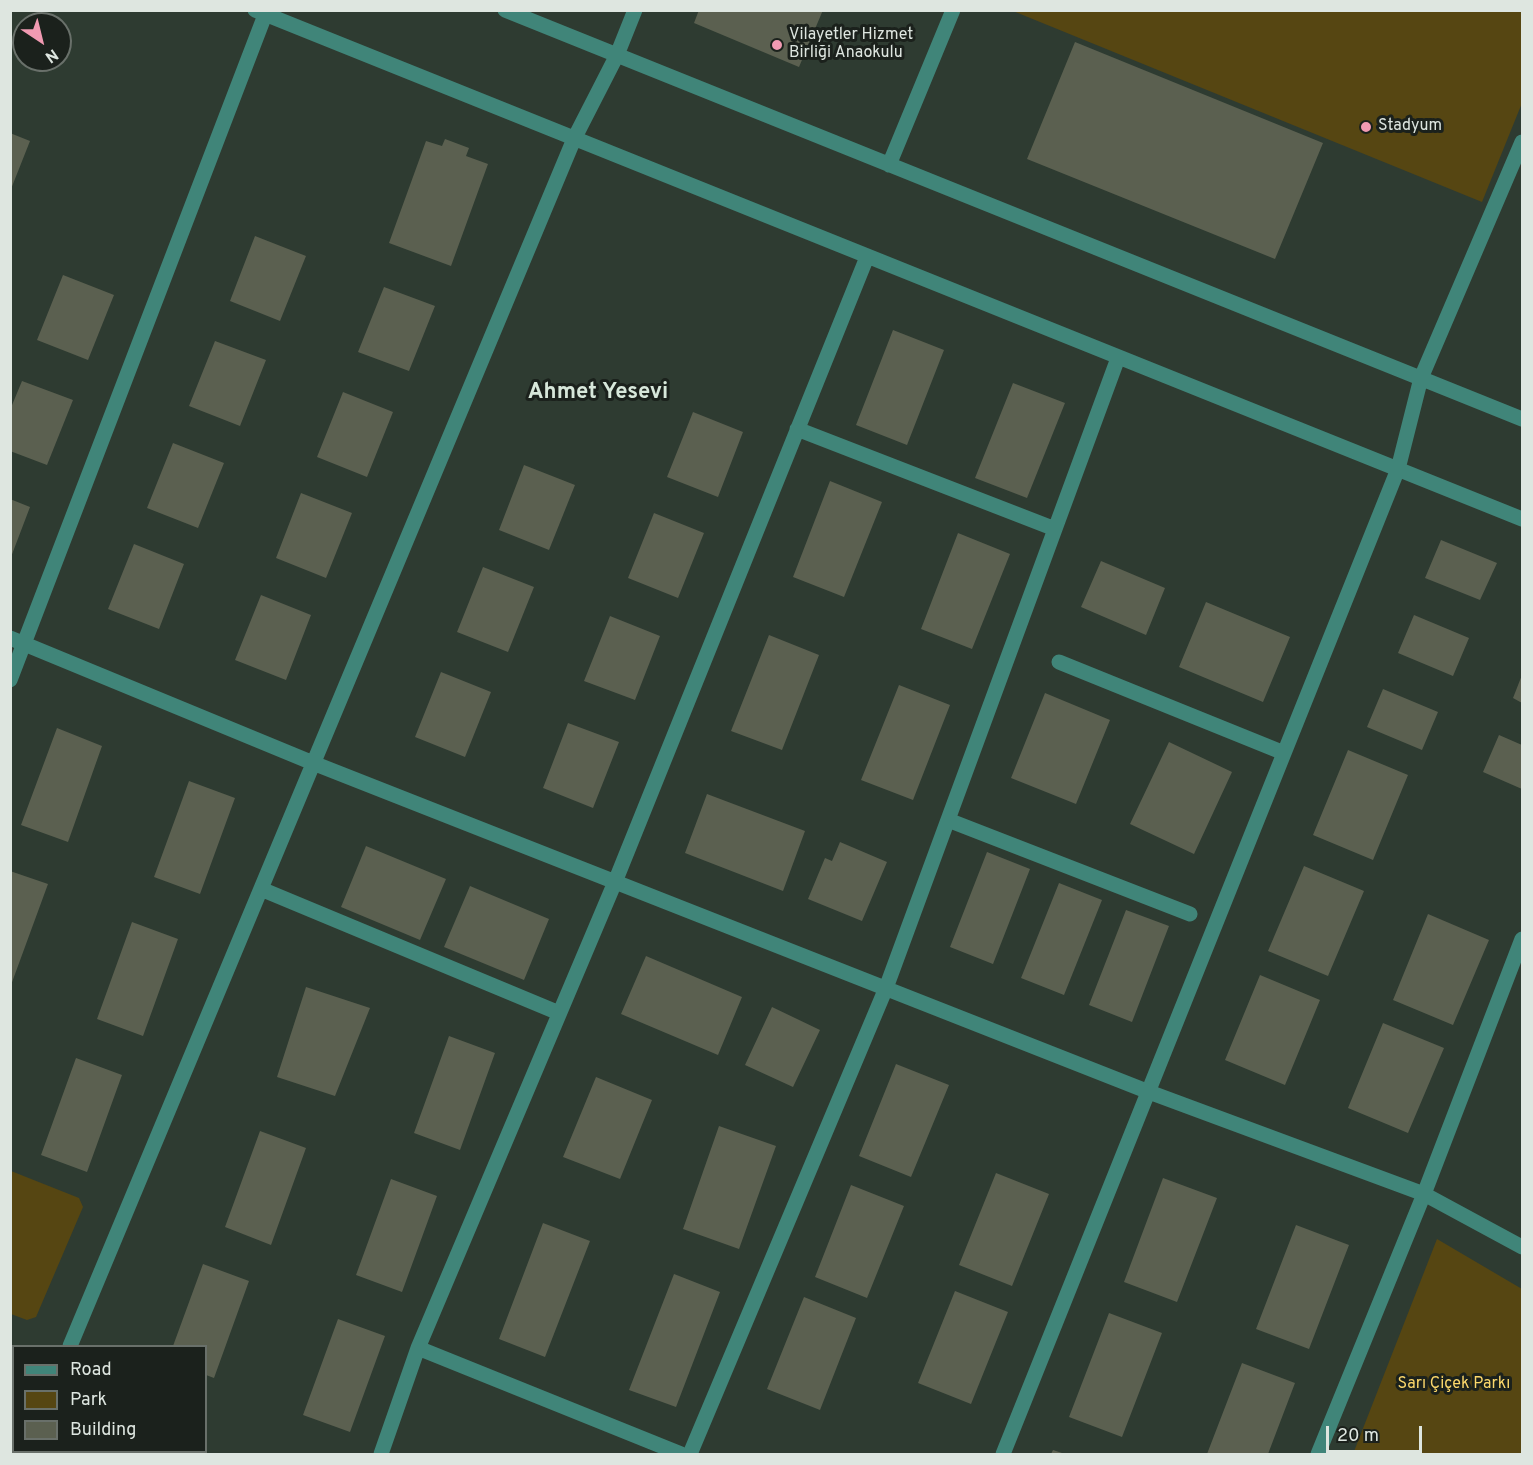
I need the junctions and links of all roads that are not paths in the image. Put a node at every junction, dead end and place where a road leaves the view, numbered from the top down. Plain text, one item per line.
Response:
1 (505, 10) edge
2 (635, 10) edge
3 (953, 10) edge
4 (260, 13) edge
5 (617, 56) junction
6 (574, 139) junction
7 (1522, 142) edge
8 (889, 165) junction
9 (867, 257) junction
10 (1118, 358) junction
11 (1422, 378) junction
12 (1522, 419) edge
13 (798, 429) junction
14 (1398, 469) junction
15 (1522, 519) edge
16 (1056, 529) junction
17 (10, 638) edge
18 (25, 644) junction
19 (1059, 662) dead end
20 (10, 680) edge
21 (1284, 753) junction
22 (314, 763) junction
23 (948, 820) junction
24 (615, 882) junction
25 (261, 889) junction
26 (1190, 914) dead end
27 (1522, 939) edge
28 (886, 988) junction
29 (559, 1013) junction
30 (1149, 1092) junction
31 (1424, 1194) junction
32 (1522, 1247) edge
33 (71, 1345) edge
34 (417, 1348) junction
35 (381, 1455) edge
36 (681, 1455) edge
37 (690, 1455) edge
38 (1003, 1455) edge
39 (1318, 1455) edge

1 - 5 street
2 - 5 street
3 - 8 street
4 - 6 street
4 - 18 street
5 - 6 street
5 - 8 street
6 - 9 street
6 - 22 street
7 - 11 street
8 - 11 street
9 - 10 street
9 - 13 street
10 - 14 street
10 - 16 street
11 - 12 street
11 - 14 street
13 - 16 street
13 - 24 street
14 - 15 street
14 - 21 street
16 - 23 street
17 - 18 street
18 - 20 street
18 - 22 street
19 - 21 street
21 - 30 street
22 - 24 street
22 - 25 street
23 - 26 street
23 - 28 street
24 - 28 street
24 - 29 street
25 - 29 street
25 - 33 street
27 - 31 street
28 - 30 street
28 - 37 street
29 - 34 street
30 - 31 street
30 - 38 street
31 - 32 street
31 - 39 street
34 - 35 street
34 - 36 street

